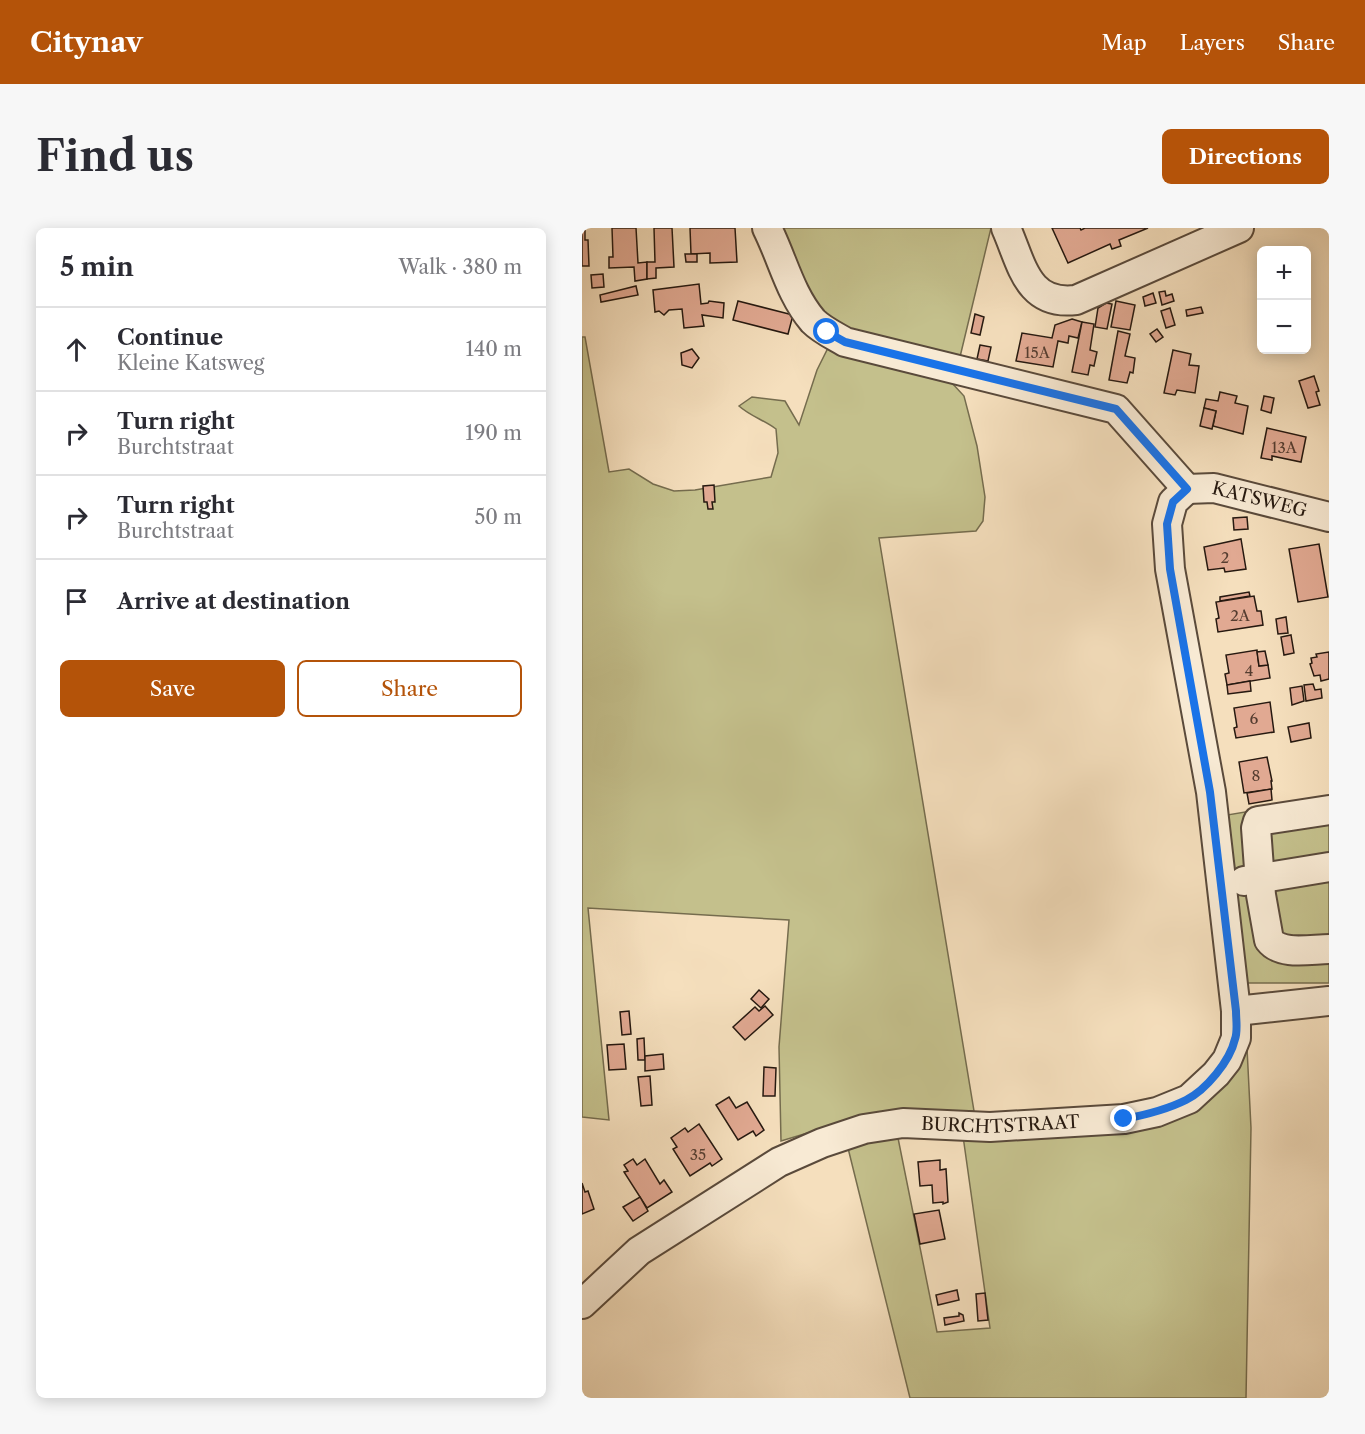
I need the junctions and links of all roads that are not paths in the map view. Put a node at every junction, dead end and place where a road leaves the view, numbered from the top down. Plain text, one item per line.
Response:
1 (767, 228) edge
2 (1006, 228) edge
3 (1239, 228) edge
4 (1187, 489) junction
5 (1329, 516) edge
6 (1329, 810) edge
7 (1329, 867) edge
8 (1261, 878) junction
9 (1221, 886) junction
10 (1329, 949) edge
11 (1329, 1001) edge
12 (1236, 1011) junction
13 (582, 1304) edge

1 - 4 street
2 - 3 street
4 - 5 street, KATSWEG
4 - 9 street, BURCHTSTRAAT
6 - 8 street
7 - 8 street
8 - 9 street
8 - 10 street
9 - 12 street, BURCHTSTRAAT
11 - 12 street
12 - 13 street, BURCHTSTRAAT

